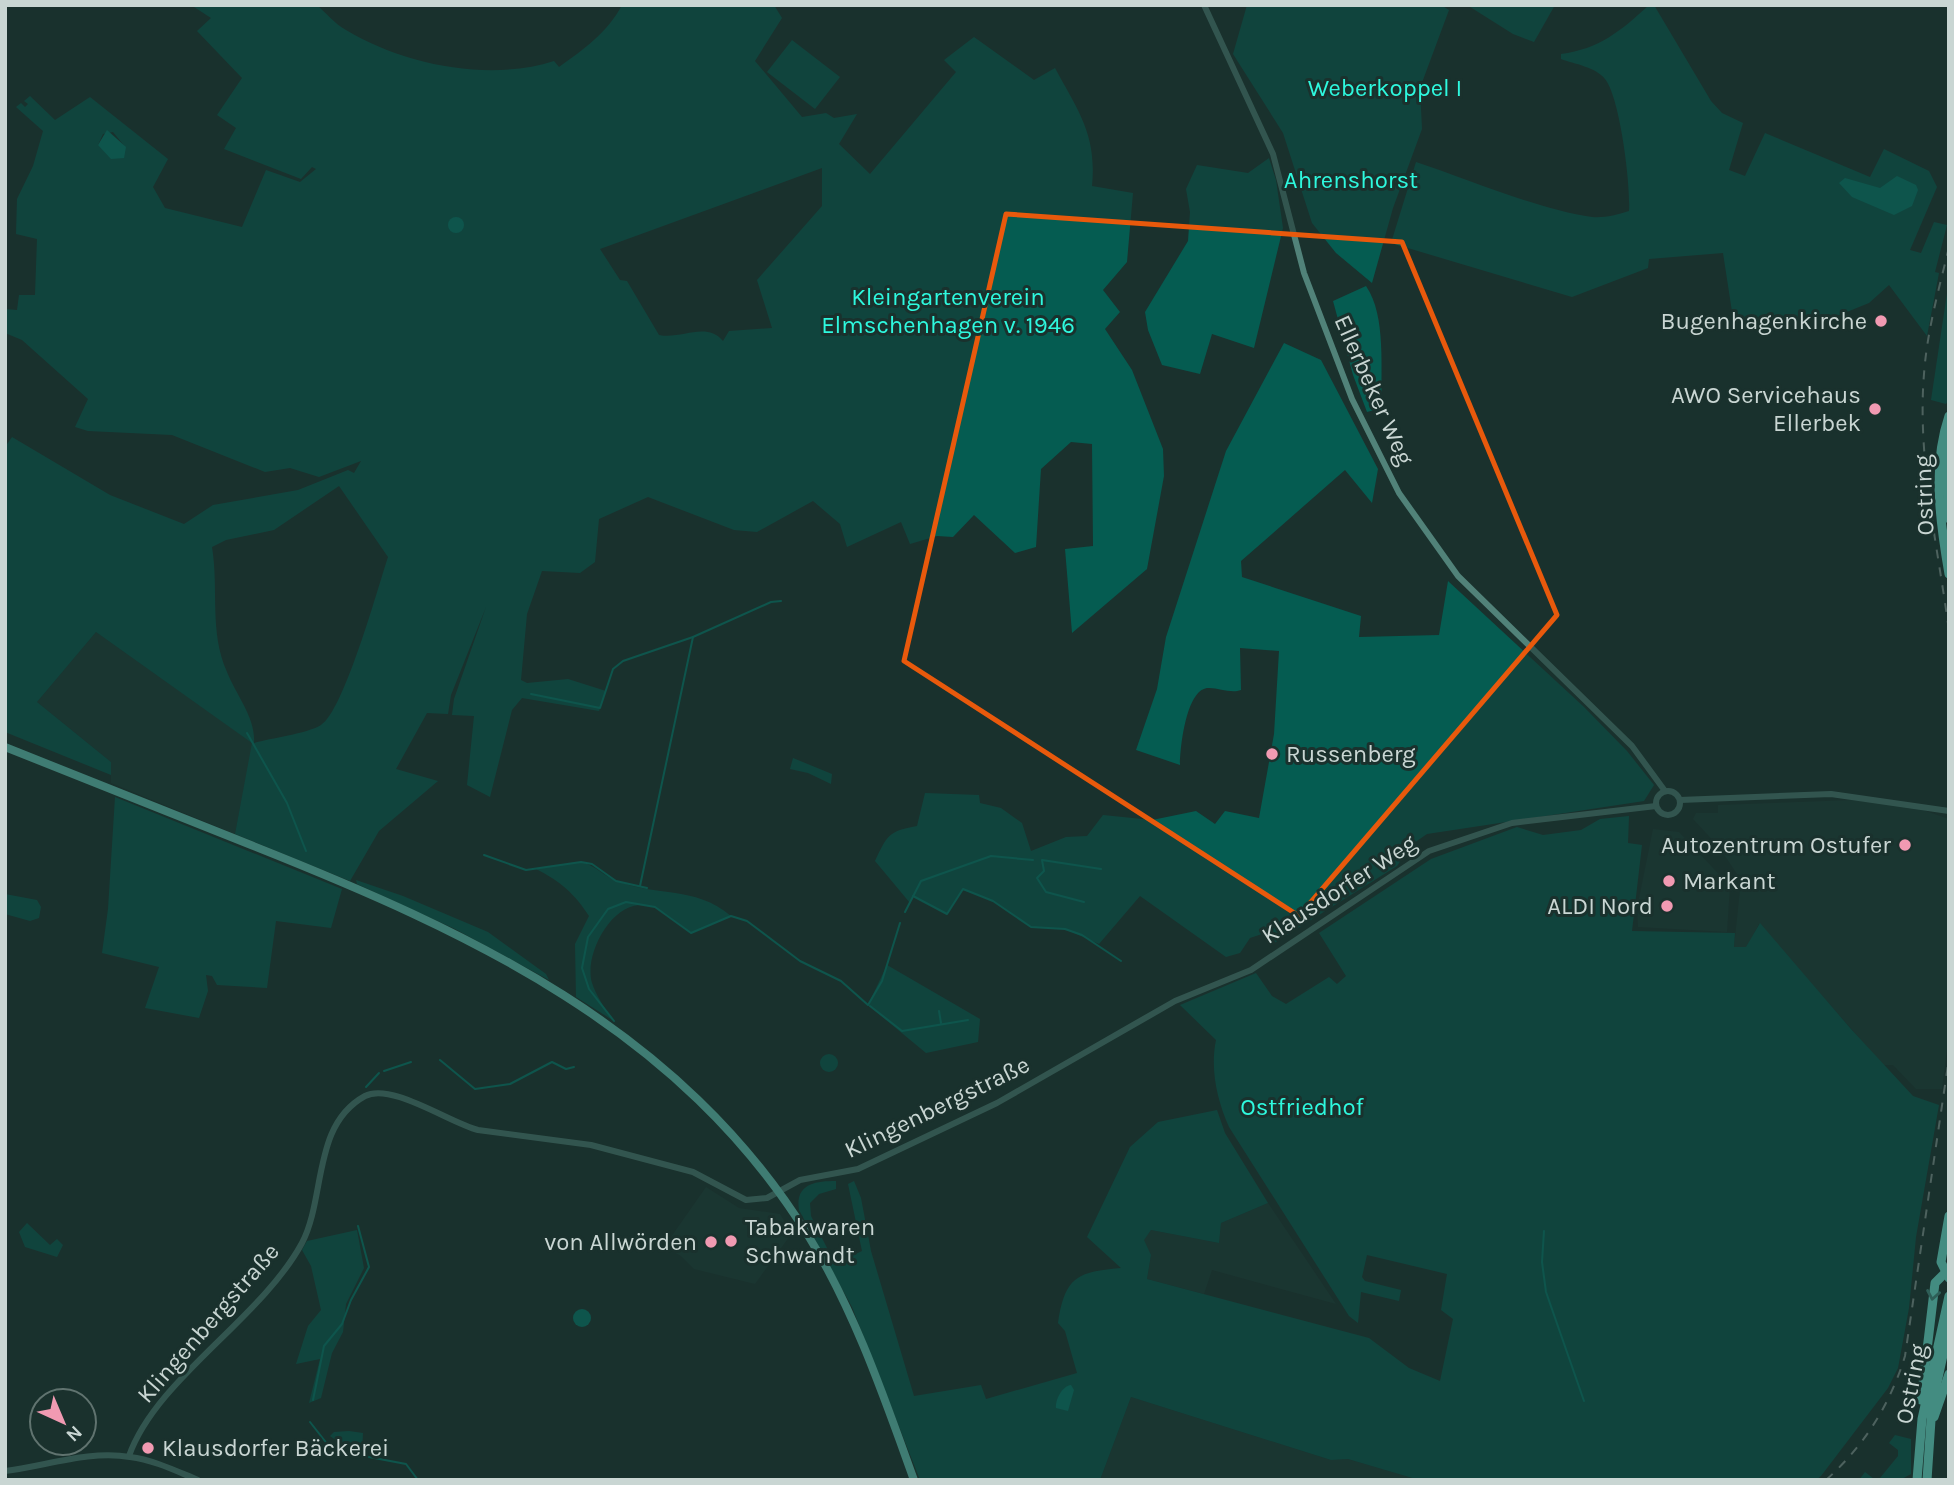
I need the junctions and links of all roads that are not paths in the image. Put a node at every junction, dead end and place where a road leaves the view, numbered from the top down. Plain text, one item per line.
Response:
1 (1204, 5) edge
2 (1949, 416) edge
3 (1949, 443) edge
4 (1949, 519) edge
5 (1949, 574) edge
6 (5, 747) edge
7 (1665, 791) junction
8 (1680, 800) junction
9 (1656, 806) junction
10 (1949, 811) edge
11 (1251, 970) joint
12 (778, 1192) junction
13 (1949, 1216) edge
14 (1947, 1273) edge
15 (1949, 1296) edge
16 (1949, 1328) edge
17 (1949, 1374) edge
18 (1927, 1421) junction
19 (129, 1456) junction
20 (5, 1471) edge
21 (198, 1480) edge
22 (914, 1480) edge
23 (1917, 1480) edge
24 (1927, 1480) edge

1 - 7 street, Ellerbeker Weg
2 - 5 highway, Ostring
3 - 4 highway, Ostring
6 - 12 main road
7 - 8 street
7 - 9 street
8 - 9 street, Klausdorfer Weg
8 - 10 street, Klausdorfer Weg
9 - 11 street, Klausdorfer Weg
11 - 12 street, Klingenbergstraße
12 - 19 street, Klingenbergstraße
12 - 22 main road
13 - 14 highway
14 -> 18 highway
15 - 18 highway, Ostring
16 - 18 highway, Ostring
17 - 18 highway
18 - 23 highway, Ostring
18 - 24 highway, Ostring
19 - 20 street
19 - 21 street

